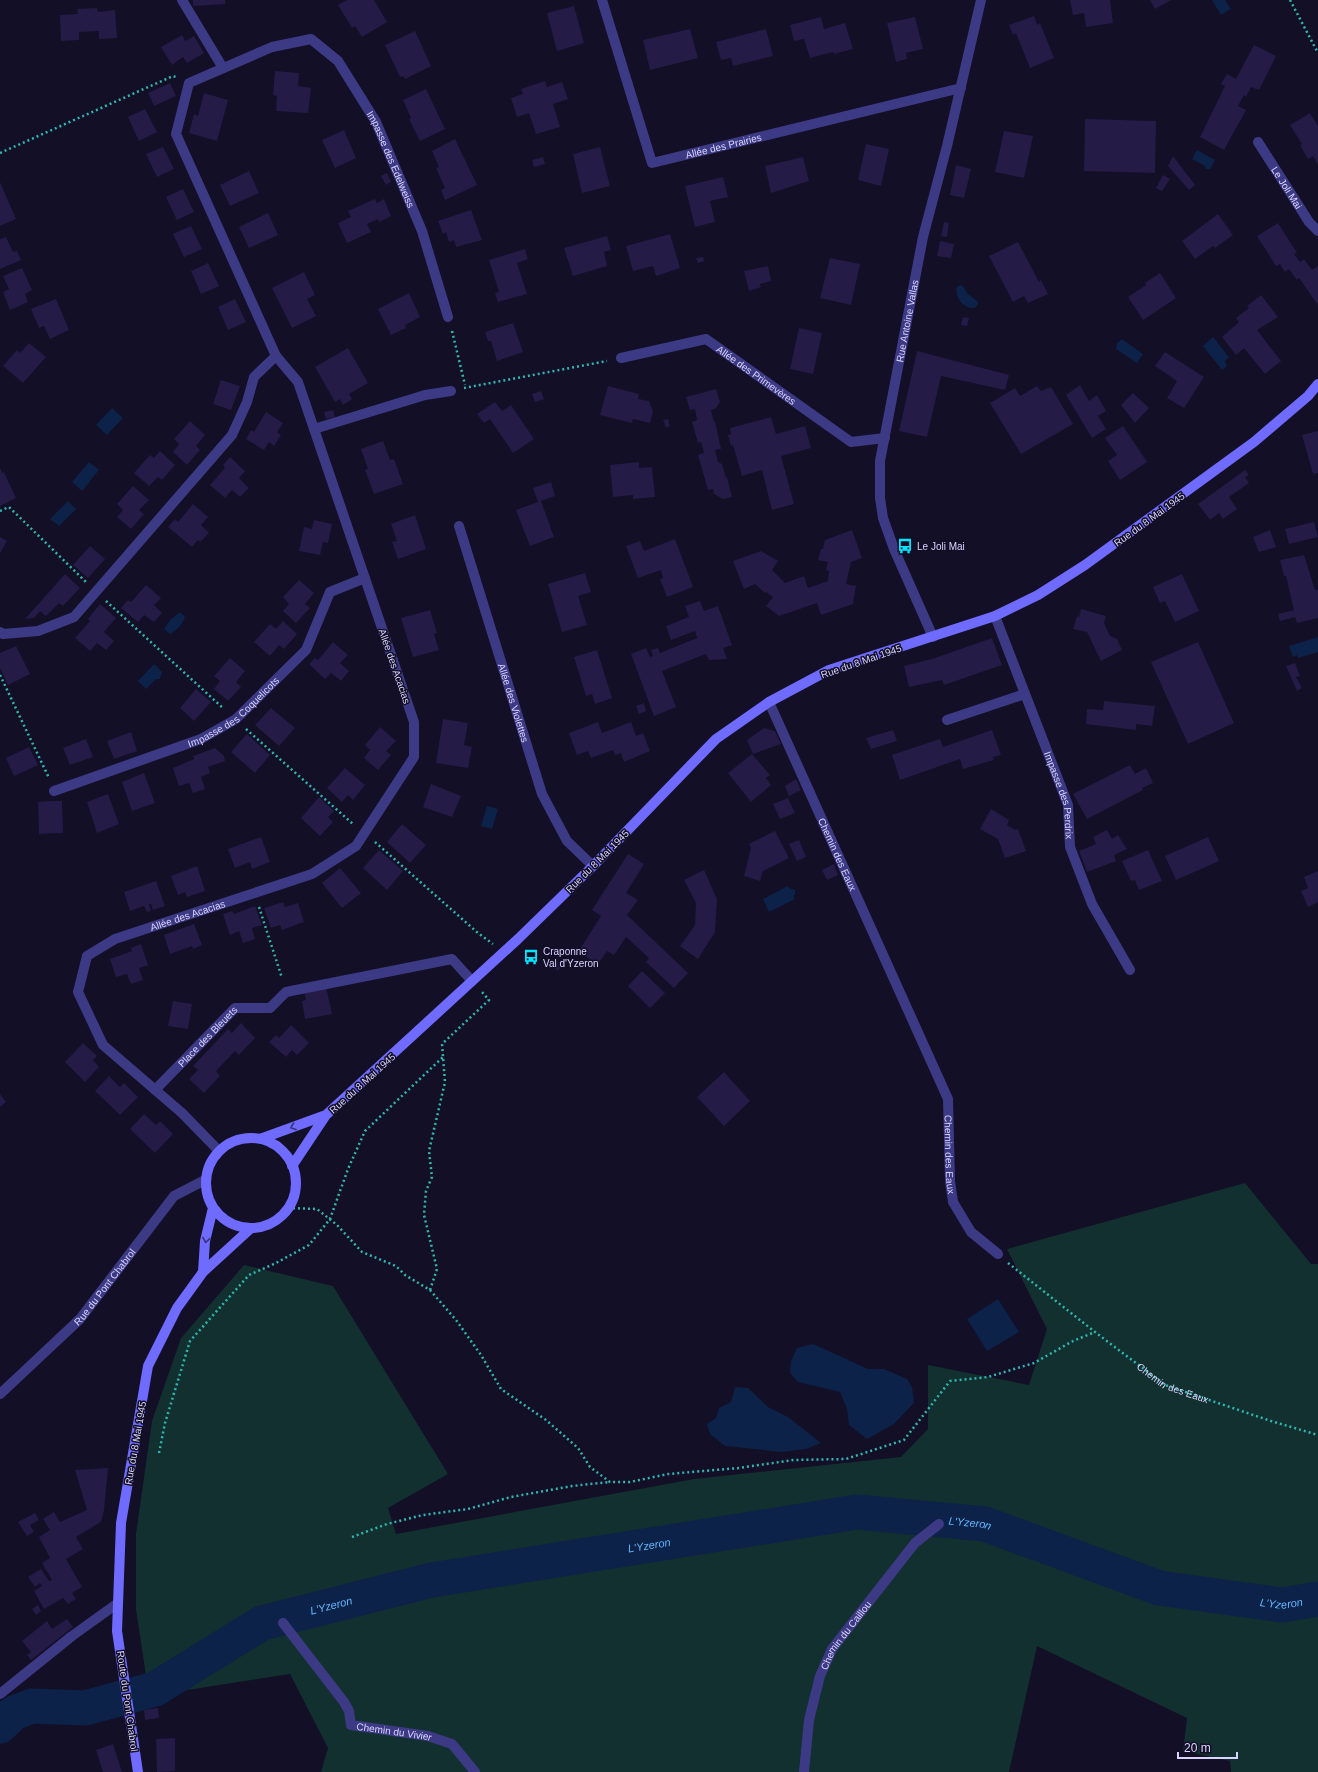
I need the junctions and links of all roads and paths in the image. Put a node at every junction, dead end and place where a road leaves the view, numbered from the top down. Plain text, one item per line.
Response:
1 (182, 0) edge
2 (602, 0) edge
3 (981, 0) edge
4 (1290, 0) edge
5 (1318, 53) edge
6 (223, 68) junction
7 (189, 82) junction
8 (961, 88) junction
9 (1258, 142) dead end
10 (0, 153) edge
11 (1318, 231) edge
12 (448, 317) joint
13 (276, 356) junction
14 (621, 358) joint
15 (1318, 384) edge
16 (466, 387) junction
17 (451, 391) joint
18 (314, 429) junction
19 (885, 438) junction
20 (0, 511) edge
21 (459, 526) dead end
22 (365, 578) junction
23 (96, 592) junction
24 (996, 616) junction
25 (0, 632) edge
26 (933, 637) junction
27 (0, 675) edge
28 (1025, 694) junction
29 (215, 701) dead end
30 (769, 702) junction
31 (947, 720) dead end
32 (261, 742) dead end
33 (43, 765) dead end
34 (54, 791) dead end
35 (336, 809) dead end
36 (384, 850) dead end
37 (593, 866) junction
38 (255, 893) junction
39 (478, 933) dead end
40 (1130, 970) dead end
41 (472, 982) junction
42 (286, 992) junction
43 (443, 1057) junction
44 (155, 1090) junction
45 (326, 1115) junction
46 (260, 1139) junction
47 (219, 1151) junction
48 (292, 1166) junction
49 (205, 1180) junction
50 (212, 1208) junction
51 (288, 1208) junction
52 (330, 1219) junction
53 (250, 1229) junction
54 (998, 1254) joint
55 (203, 1272) junction
56 (430, 1290) junction
57 (1095, 1332) junction
58 (0, 1394) edge
59 (1318, 1434) edge
60 (159, 1453) dead end
61 (610, 1482) junction
62 (939, 1524) dead end
63 (352, 1536) dead end
64 (118, 1603) junction
65 (283, 1623) dead end
66 (117, 1631) joint
67 (0, 1694) edge
68 (138, 1769) edge
69 (475, 1772) edge
70 (804, 1772) edge

1 - 6 street
2 - 8 street, Allée des Prairies
3 - 8 street, Rue Antoine Vallas
4 - 5 path
6 - 7 street, Impasse des Edelweiss
6 - 12 street, Impasse des Edelweiss
7 - 10 path
7 - 13 street
8 - 19 street, Rue Antoine Vallas
9 - 11 street, Le Joli Mai
12 - 16 path
13 - 18 street, Allée des Acacias
13 - 23 street
14 - 16 path
14 - 19 street, Allée des Primevères
15 - 24 main road, Rue du 8 Mai 1945
16 - 17 path
17 - 18 street
18 - 22 street, Allée des Acacias
19 - 26 street, Rue Antoine Vallas
20 - 23 path
21 - 37 street, Allée des Violettes
22 - 34 street, Impasse des Coquelicots
22 - 38 street, Allée des Acacias
23 - 25 street
23 - 29 path
24 - 26 main road, Rue du 8 Mai 1945
24 - 28 street, Impasse des Perdrix
26 - 30 main road, Rue du 8 Mai 1945
27 - 33 path
28 - 31 street
28 - 40 street, Impasse des Perdrix
30 - 37 main road, Rue du 8 Mai 1945
30 - 54 street, Chemin des Eaux
32 - 35 path
36 - 39 path
37 - 41 main road, Rue du 8 Mai 1945
38 - 42 path
38 - 44 street, Allée des Acacias
41 - 42 street
41 - 43 path
41 - 45 main road, Rue du 8 Mai 1945
42 - 44 street, Place des Bleuets
43 - 52 path
43 - 56 path
44 - 47 street, Allée des Acacias
45 -> 46 main road, Rue du 8 Mai 1945
45 - 48 main road, Rue du 8 Mai 1945
46 - 47 main road
46 - 48 main road
47 - 49 main road
48 - 51 main road
49 - 50 main road
49 - 58 street, Rue du Pont Chabrol
50 - 53 main road
50 -> 55 main road
51 - 52 path
51 - 53 main road
52 - 56 path
52 - 60 path
53 - 55 main road, Rue du 8 Mai 1945
54 - 57 path, Chemin des Eaux
55 - 64 main road, Rue du 8 Mai 1945
56 - 61 path
57 - 59 path, Chemin des Eaux
57 - 61 path
61 - 63 path
62 - 70 street, Chemin du Caillou
64 - 66 main road, Rue du 8 Mai 1945
64 - 67 street
65 - 69 street, Chemin du Vivier
66 - 68 main road, Route du Pont Chabrol

